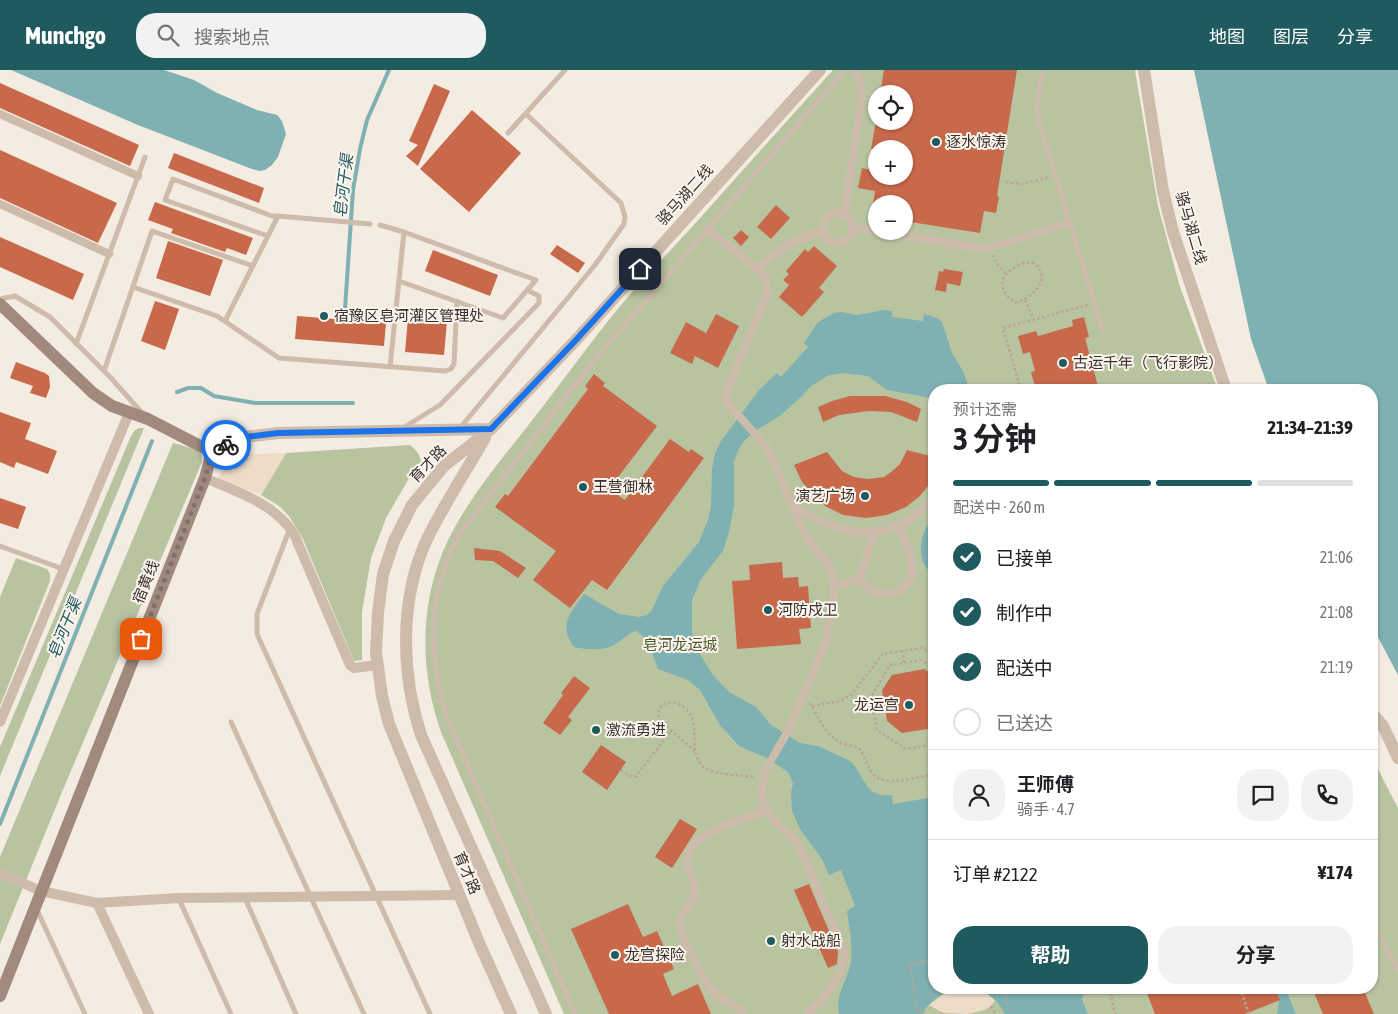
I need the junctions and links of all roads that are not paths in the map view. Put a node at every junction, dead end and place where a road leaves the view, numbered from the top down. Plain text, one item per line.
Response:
1 (565, 70) edge
2 (820, 70) edge
3 (845, 70) edge
4 (856, 70) edge
5 (1042, 70) edge
6 (1144, 70) edge
7 (0, 114) edge
8 (526, 114) junction
9 (508, 133) dead end
10 (145, 157) dead end
11 (138, 176) junction
12 (0, 204) edge
13 (844, 215) junction
14 (278, 216) junction
15 (1070, 223) junction
16 (370, 224) dead end
17 (380, 225) dead end
18 (852, 227) junction
19 (707, 229) junction
20 (868, 229) edge
21 (823, 230) junction
22 (404, 232) junction
23 (268, 236) junction
24 (913, 237) edge
25 (109, 254) junction
26 (253, 266) junction
27 (758, 269) junction
28 (399, 280) junction
29 (133, 287) junction
30 (527, 290) junction
31 (0, 298) edge
32 (457, 302) junction
33 (0, 304) edge
34 (225, 321) junction
35 (1102, 331) dead end
36 (76, 344) junction
37 (390, 367) junction
38 (104, 371) junction
39 (1224, 384) edge
40 (129, 413) junction
41 (148, 419) junction
42 (491, 429) junction
43 (458, 430) junction
44 (399, 431) junction
45 (212, 452) junction
46 (205, 478) junction
47 (928, 503) edge
48 (792, 505) junction
49 (899, 526) junction
50 (290, 528) junction
51 (869, 532) junction
52 (0, 546) edge
53 (63, 569) junction
54 (859, 579) junction
55 (834, 586) junction
56 (378, 665) junction
57 (1378, 720) edge
58 (0, 722) edge
59 (231, 722) dead end
60 (1398, 758) edge
61 (766, 811) junction
62 (3, 875) edge
63 (41, 890) junction
64 (377, 895) junction
65 (459, 895) junction
66 (311, 896) junction
67 (245, 897) junction
68 (179, 898) junction
69 (98, 903) junction
70 (35, 906) junction
71 (1378, 932) edge
72 (1398, 971) edge
73 (0, 996) edge
74 (85, 1014) edge
75 (149, 1014) edge
76 (231, 1014) edge
77 (296, 1014) edge
78 (364, 1014) edge
79 (430, 1014) edge
80 (511, 1014) edge
81 (546, 1014) edge
82 (575, 1014) edge
83 (743, 1014) edge
84 (807, 1014) edge

1 - 8 lane
2 - 42 street, 骆马湖二线
3 - 19 lane
4 - 13 street
5 - 15 lane
6 - 39 street, 骆马湖二线
7 - 11 street
8 - 9 lane
8 - 43 lane
10 - 11 lane
11 - 25 lane
12 - 25 street
13 - 18 street
13 - 21 street
14 - 16 lane
14 - 23 lane
14 - 23 lane
15 - 24 street
15 - 35 lane
17 - 22 lane
18 - 20 street
18 - 21 street
19 - 27 street
19 - 82 lane
21 - 27 street
22 - 28 lane
22 - 30 lane
23 - 26 lane
25 - 36 lane
26 - 29 lane
26 - 34 lane
27 - 48 street
28 - 32 lane
28 - 37 lane
29 - 34 lane
29 - 38 lane
30 - 32 lane
30 - 44 lane
31 - 36 lane
32 - 37 lane
33 - 40 main road
34 - 37 lane
36 - 38 lane
38 - 41 lane
40 - 41 main road
40 - 53 street
41 - 45 main road
42 - 43 street
42 - 56 street, 育才路
42 - 81 street, 育才路
43 - 44 street
44 - 45 street
45 - 46 main road, 宿黄线
46 - 50 street
46 - 63 main road, 宿黄线
47 - 49 street
48 - 51 street
48 - 55 street
49 - 51 street
49 - 54 street
50 - 56 street
50 - 64 lane
51 - 54 street
52 - 53 lane
53 - 58 street
54 - 55 street
55 - 61 street
56 - 65 street, 育才路
57 - 60 street
59 - 66 lane
61 - 83 street
61 - 84 street
62 - 63 street
63 - 69 street
63 - 70 main road, 宿黄线
64 - 65 street
64 - 66 street
64 - 79 lane
65 - 80 street, 育才路
66 - 67 street
66 - 78 lane
67 - 68 street
67 - 77 lane
68 - 69 street
68 - 76 lane
69 - 75 street
70 - 73 main road, 宿黄线
70 - 74 lane
71 - 72 lane

